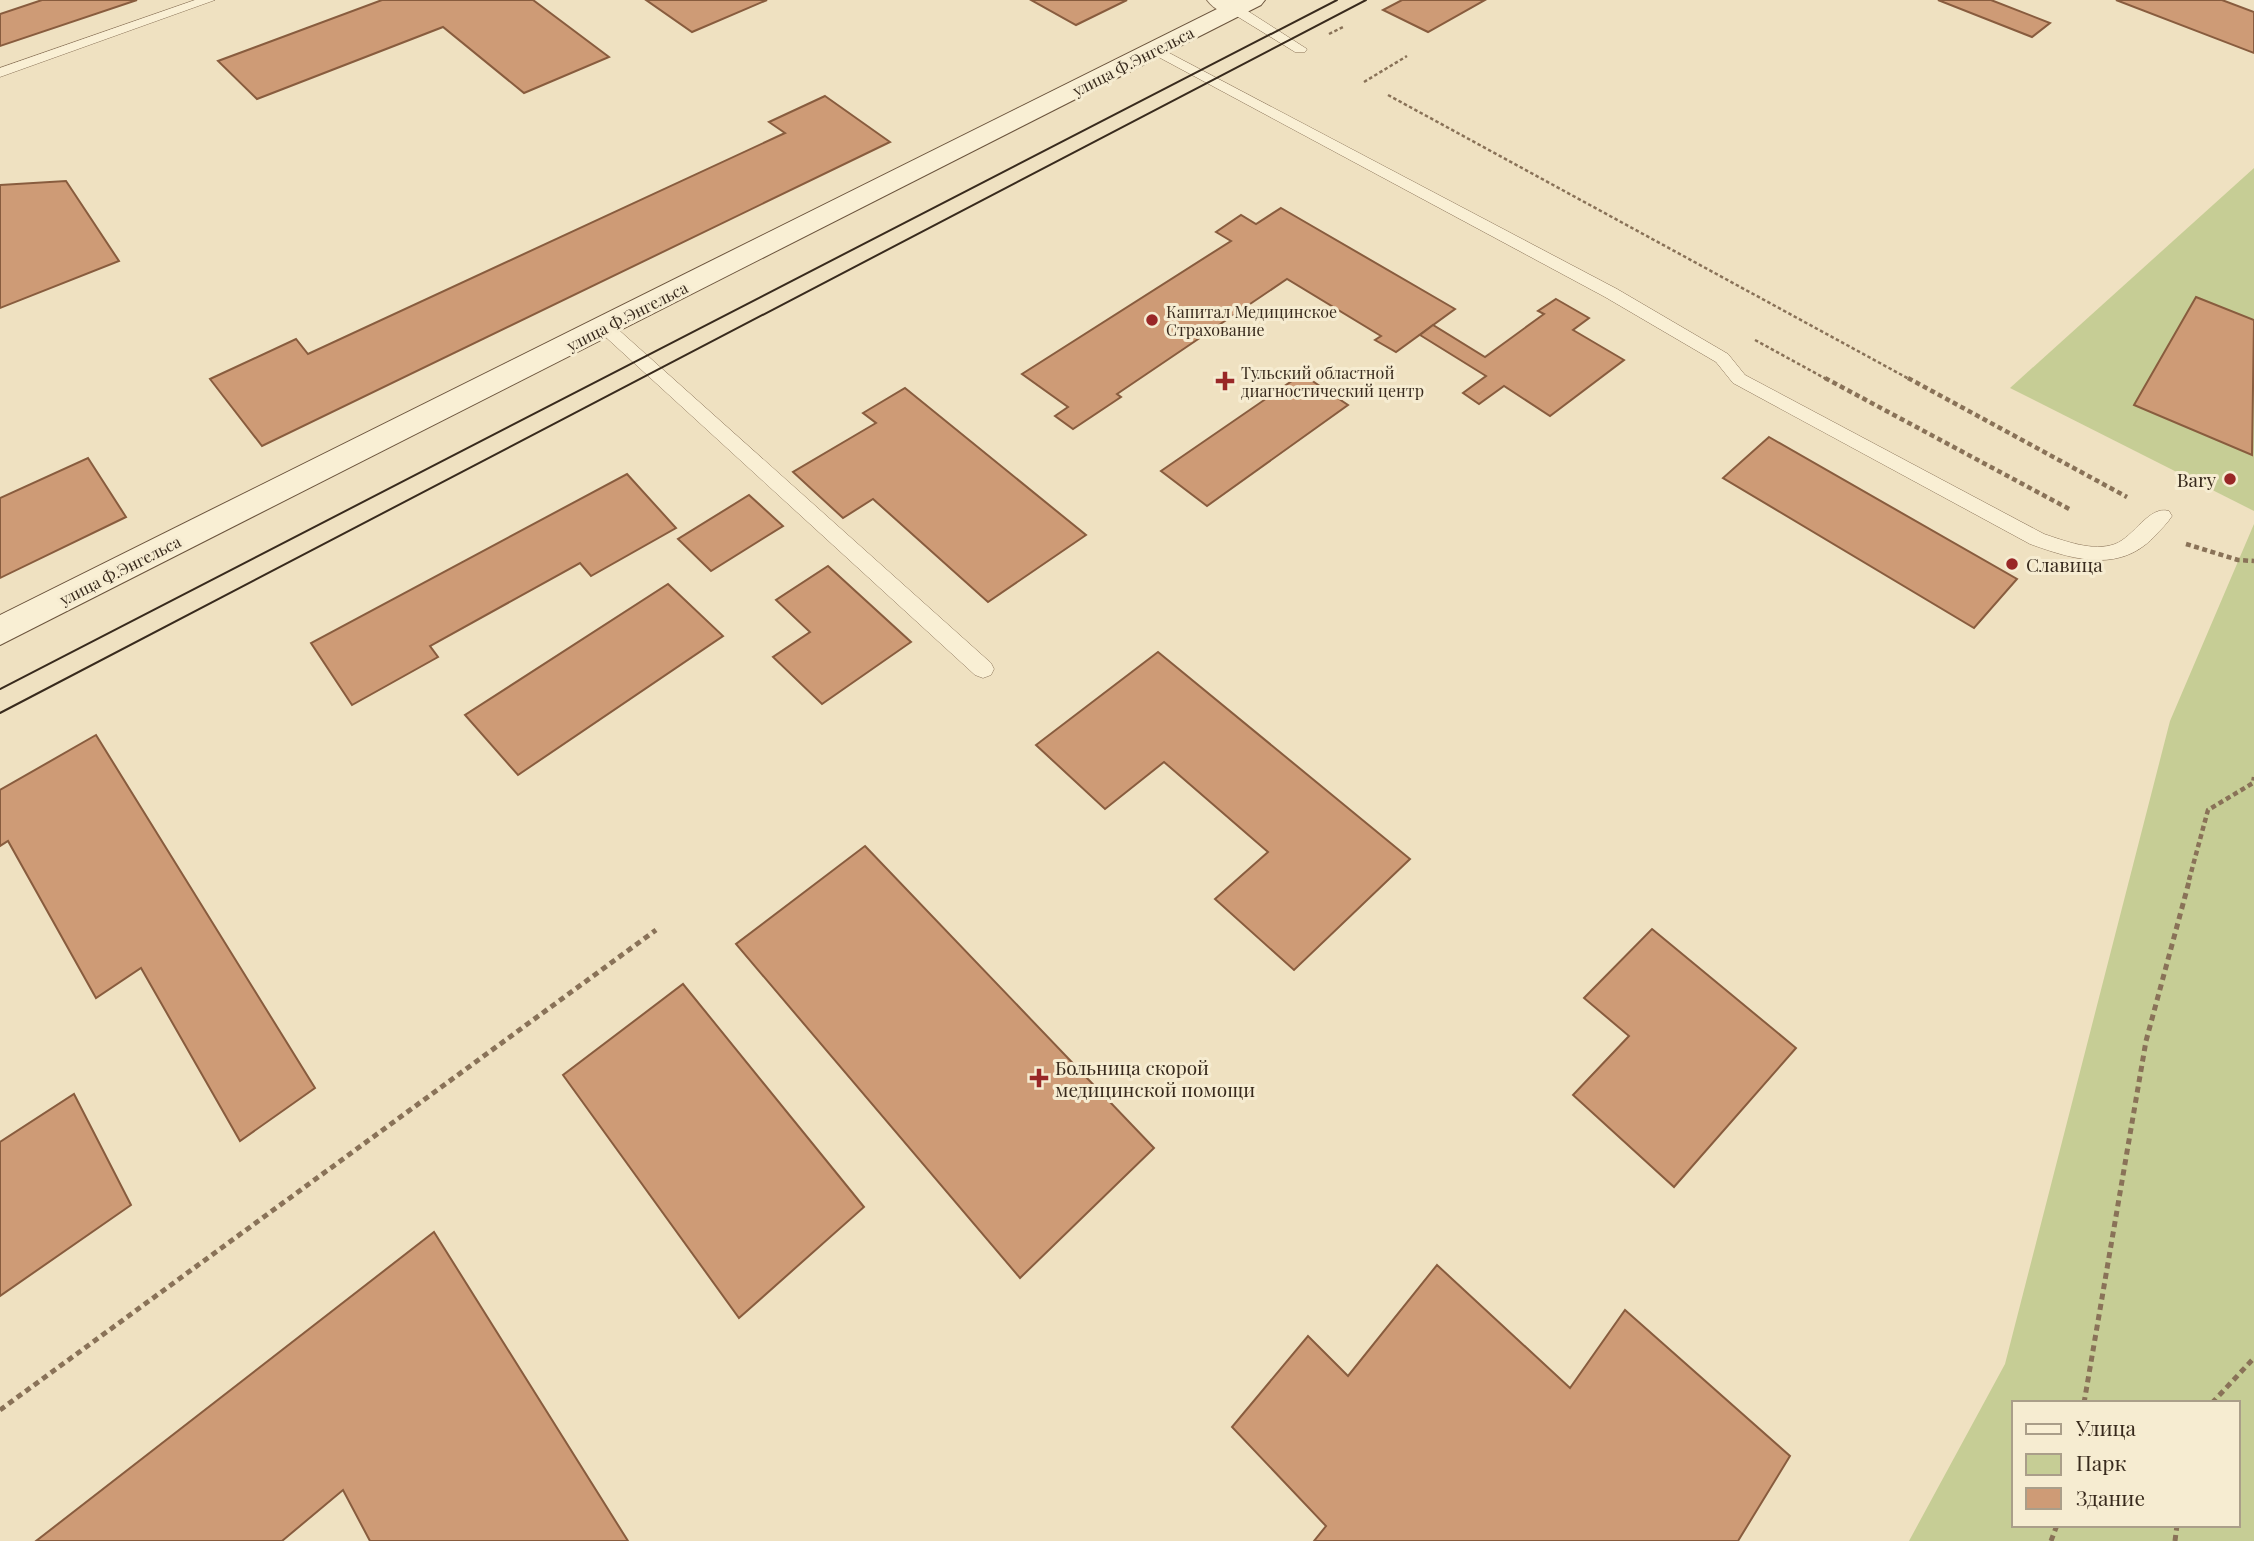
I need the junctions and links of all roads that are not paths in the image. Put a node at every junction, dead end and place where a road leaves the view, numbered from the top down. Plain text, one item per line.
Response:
1 (208, 0) edge
2 (1235, 3) edge
3 (1300, 49) dead end
4 (1156, 50) junction
5 (0, 73) edge
6 (1574, 273) junction
7 (1554, 287) dead end
8 (605, 327) junction
9 (2162, 516) road end
10 (0, 631) edge
11 (983, 669) dead end

1 - 5 lane
2 - 3 lane
2 - 4 street, улица Ф.Энгельса
4 - 6 lane
4 - 8 street, улица Ф.Энгельса
6 - 7 lane
6 - 9 lane
8 - 10 street, улица Ф.Энгельса
8 - 11 lane

